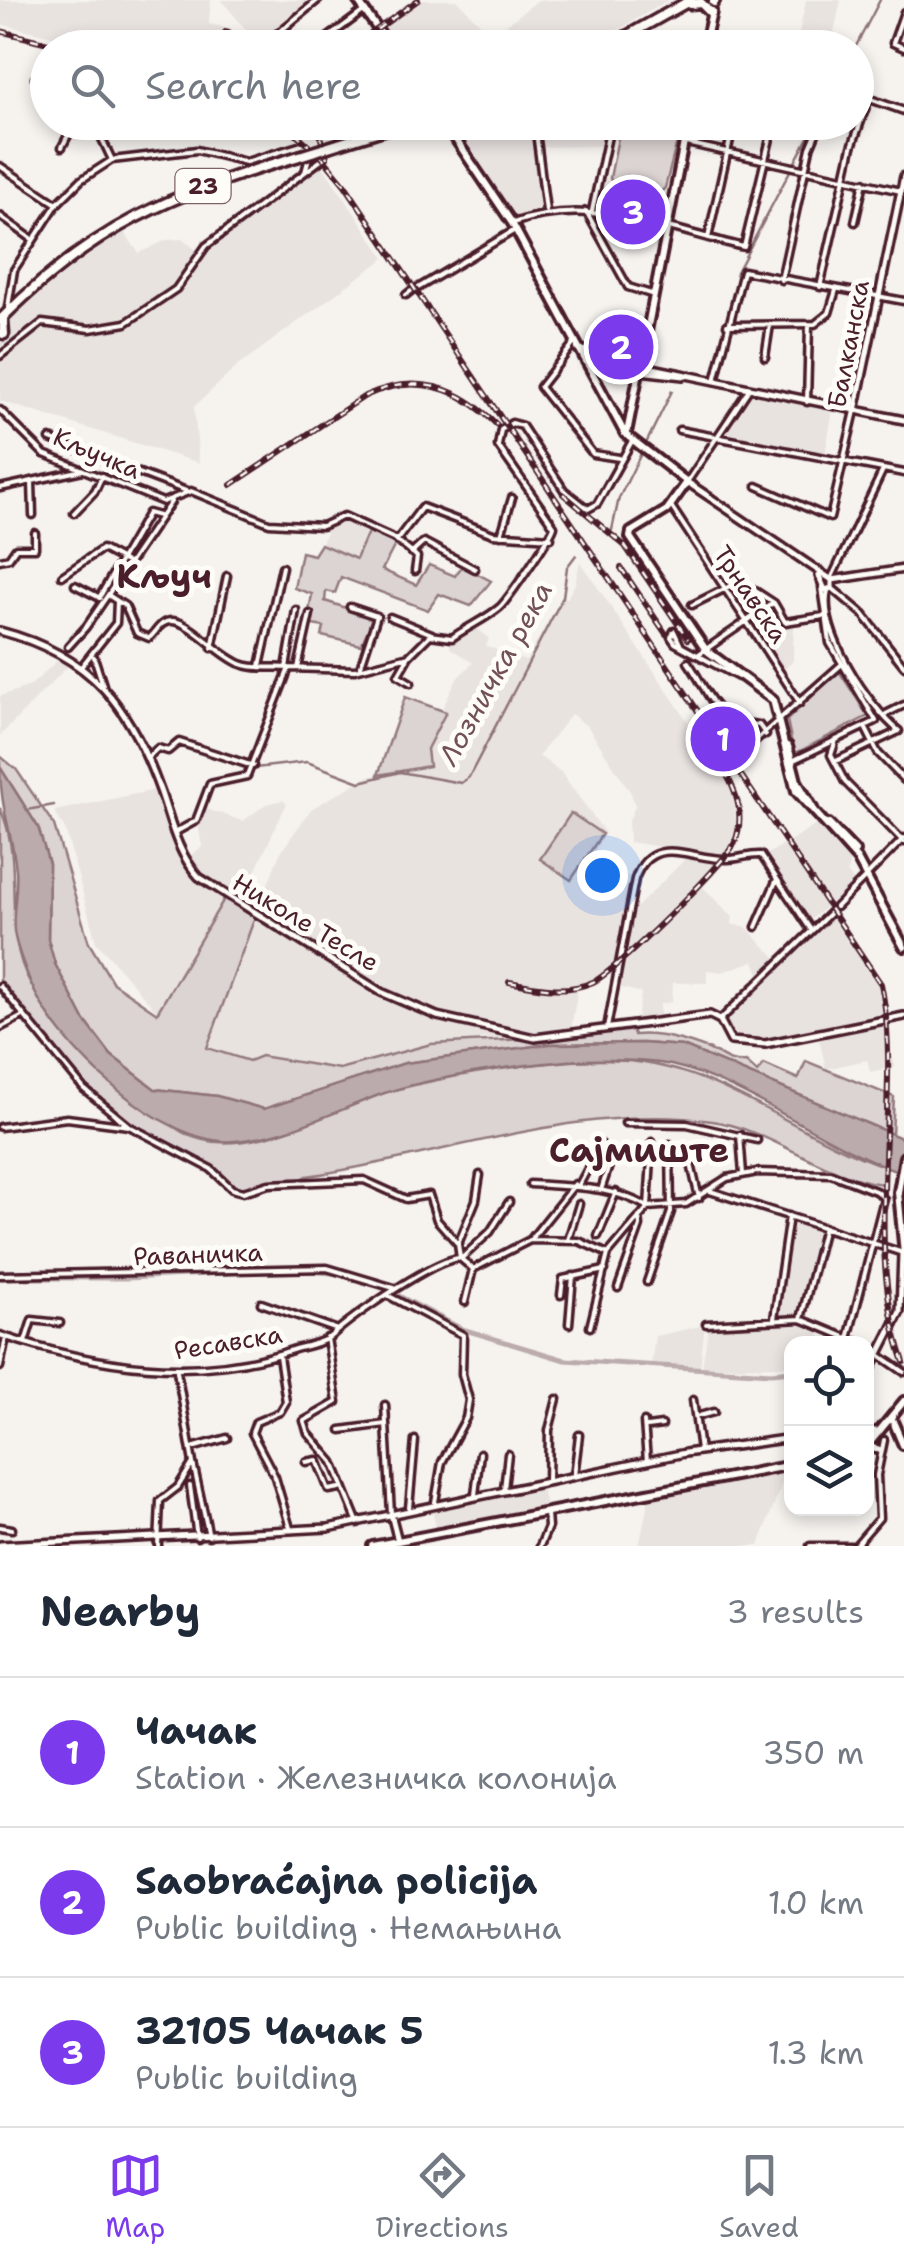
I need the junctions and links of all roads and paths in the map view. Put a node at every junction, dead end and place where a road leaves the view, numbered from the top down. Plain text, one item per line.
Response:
1 (318, 0) edge
2 (356, 0) edge
3 (691, 0) edge
4 (714, 0) edge
5 (680, 6) junction
6 (365, 10) junction
7 (904, 12) edge
8 (711, 13) junction
9 (282, 30) edge
10 (338, 30) edge
11 (379, 30) edge
12 (637, 30) edge
13 (708, 30) edge
14 (904, 48) edge
15 (874, 100) edge
16 (904, 111) edge
17 (66, 140) edge
18 (103, 140) edge
19 (344, 140) edge
20 (351, 140) edge
21 (456, 140) edge
22 (537, 140) dead end
23 (607, 140) edge
24 (730, 140) edge
25 (770, 140) edge
26 (815, 140) edge
27 (857, 140) edge
28 (684, 142) joint
29 (62, 148) dead end
30 (328, 152) dead end
31 (728, 152) junction
32 (765, 159) junction
33 (112, 160) junction
34 (317, 163) dead end
35 (0, 166) edge
36 (805, 170) junction
37 (304, 172) junction
38 (904, 176) edge
39 (846, 178) junction
40 (864, 182) junction
41 (901, 190) junction
42 (57, 204) junction
43 (901, 206) edge
44 (546, 211) junction
45 (589, 211) junction
46 (0, 216) edge
47 (855, 222) dead end
48 (513, 227) junction
49 (664, 228) junction
50 (708, 238) junction
51 (32, 239) junction
52 (781, 280) junction
53 (418, 288) dead end
54 (820, 288) junction
55 (836, 290) junction
56 (651, 294) junction
57 (878, 296) junction
58 (904, 300) edge
59 (4, 316) edge
60 (727, 325) junction
61 (770, 325) junction
62 (809, 325) junction
63 (2, 333) edge
64 (15, 342) junction
65 (577, 345) junction
66 (640, 353) junction
67 (0, 356) edge
68 (765, 358) dead end
69 (610, 360) junction
70 (626, 363) junction
71 (648, 366) junction
72 (637, 372) junction
73 (593, 376) junction
74 (700, 378) junction
75 (715, 381) junction
76 (749, 389) junction
77 (807, 402) junction
78 (610, 404) junction
79 (630, 406) junction
80 (0, 410) edge
81 (855, 411) junction
82 (904, 420) edge
83 (680, 430) dead end
84 (717, 437) junction
85 (50, 440) dead end
86 (628, 440) junction
87 (619, 458) junction
88 (845, 461) junction
89 (884, 468) junction
90 (86, 470) junction
91 (904, 473) edge
92 (145, 474) junction
93 (102, 476) junction
94 (32, 482) junction
95 (688, 482) junction
96 (756, 486) dead end
97 (0, 488) edge
98 (138, 490) junction
99 (189, 492) junction
100 (512, 498) dead end
101 (172, 502) junction
102 (671, 506) junction
103 (74, 514) dead end
104 (33, 515) dead end
105 (159, 516) junction
106 (35, 533) dead end
107 (501, 536) junction
108 (551, 538) junction
109 (397, 540) junction
110 (412, 553) junction
111 (119, 558) junction
112 (0, 560) edge
113 (128, 563) junction
114 (282, 566) dead end
115 (904, 568) edge
116 (475, 569) dead end
117 (415, 571) dead end
118 (62, 576) dead end
119 (227, 576) dead end
120 (826, 582) junction
121 (75, 585) dead end
122 (724, 586) junction
123 (104, 598) junction
124 (117, 600) junction
125 (774, 603) junction
126 (692, 605) dead end
127 (350, 606) dead end
128 (127, 610) junction
129 (296, 610) dead end
130 (119, 612) junction
131 (310, 614) dead end
132 (824, 616) junction
133 (390, 617) dead end
134 (748, 622) junction
135 (0, 631) edge
136 (433, 634) junction
137 (681, 646) dead end
138 (68, 647) dead end
139 (212, 648) junction
140 (97, 650) junction
141 (705, 650) junction
142 (409, 656) junction
143 (94, 658) junction
144 (688, 662) dead end
145 (844, 662) junction
146 (260, 666) junction
147 (904, 666) edge
148 (288, 668) junction
149 (298, 668) junction
150 (360, 668) junction
151 (83, 669) junction
152 (411, 683) dead end
153 (105, 689) junction
154 (800, 702) junction
155 (904, 705) edge
156 (894, 710) junction
157 (876, 719) junction
158 (780, 721) junction
159 (899, 731) edge
160 (766, 734) junction
161 (836, 740) junction
162 (873, 744) junction
163 (813, 751) junction
164 (741, 753) dead end
165 (832, 755) junction
166 (147, 758) junction
167 (789, 762) junction
168 (834, 762) junction
169 (252, 766) junction
170 (904, 780) edge
171 (174, 834) junction
172 (903, 840) edge
173 (778, 878) junction
174 (867, 878) junction
175 (836, 907) dead end
176 (830, 913) dead end
177 (756, 928) dead end
178 (811, 930) junction
179 (904, 943) edge
180 (0, 986) edge
181 (904, 1016) edge
182 (22, 1017) junction
183 (720, 1020) junction
184 (0, 1028) edge
185 (608, 1028) junction
186 (624, 1122) dead end
187 (129, 1126) junction
188 (0, 1127) edge
189 (740, 1134) junction
190 (758, 1140) dead end
191 (652, 1142) dead end
192 (601, 1144) dead end
193 (670, 1144) dead end
194 (686, 1147) dead end
195 (613, 1154) dead end
196 (904, 1157) edge
197 (742, 1174) junction
198 (480, 1176) dead end
199 (530, 1184) dead end
200 (577, 1184) junction
201 (601, 1189) junction
202 (710, 1191) junction
203 (616, 1192) junction
204 (698, 1198) junction
205 (509, 1202) dead end
206 (902, 1203) edge
207 (578, 1204) dead end
208 (672, 1206) junction
209 (648, 1207) junction
210 (639, 1216) junction
211 (790, 1216) junction
212 (824, 1227) junction
213 (598, 1236) dead end
214 (530, 1240) junction
215 (568, 1240) junction
216 (873, 1240) junction
217 (458, 1244) junction
218 (608, 1254) junction
219 (903, 1254) edge
220 (461, 1258) junction
221 (473, 1269) junction
222 (605, 1270) junction
223 (0, 1275) edge
224 (573, 1276) junction
225 (647, 1282) dead end
226 (618, 1288) dead end
227 (391, 1292) junction
228 (561, 1295) dead end
229 (465, 1302) dead end
230 (261, 1303) dead end
231 (774, 1318) junction
232 (801, 1319) junction
233 (60, 1323) dead end
234 (569, 1324) dead end
235 (706, 1324) dead end
236 (590, 1328) dead end
237 (336, 1329) junction
238 (3, 1336) edge
239 (839, 1336) edge
240 (849, 1336) edge
241 (327, 1338) junction
242 (25, 1342) junction
243 (874, 1350) edge
244 (278, 1354) junction
245 (881, 1354) junction
246 (874, 1366) edge
247 (0, 1367) edge
248 (177, 1371) junction
249 (904, 1372) edge
250 (557, 1399) dead end
251 (693, 1400) dead end
252 (904, 1401) edge
253 (386, 1405) dead end
254 (714, 1412) dead end
255 (698, 1416) junction
256 (386, 1424) junction
257 (662, 1425) dead end
258 (340, 1430) dead end
259 (874, 1433) edge
260 (887, 1434) junction
261 (579, 1436) dead end
262 (227, 1438) dead end
263 (784, 1439) edge
264 (415, 1440) dead end
265 (874, 1442) edge
266 (903, 1446) edge
267 (192, 1448) junction
268 (874, 1448) edge
269 (700, 1450) junction
270 (880, 1450) junction
271 (480, 1453) dead end
272 (508, 1454) dead end
273 (647, 1461) junction
274 (306, 1462) dead end
275 (193, 1463) junction
276 (784, 1467) edge
277 (574, 1476) junction
278 (548, 1481) junction
279 (190, 1486) dead end
280 (340, 1488) junction
281 (504, 1489) junction
282 (474, 1494) junction
283 (435, 1502) junction
284 (410, 1508) junction
285 (547, 1513) junction
286 (391, 1514) junction
287 (358, 1523) junction
288 (0, 1527) edge
289 (12, 1529) dead end
290 (292, 1532) junction
291 (209, 1536) junction
292 (196, 1537) junction
293 (159, 1542) edge
294 (398, 1542) junction
295 (414, 1542) edge
296 (0, 1545) edge
297 (372, 1546) edge
298 (540, 1546) edge
299 (810, 1546) edge
300 (853, 1546) edge

1 - 9 street
2 - 6 main road
3 - 5 main road
4 - 8 main road
5 - 8 main road
5 - 12 main road
6 - 10 street
6 - 11 main road
7 - 14 street
8 - 13 main road
15 - 16 street
17 - 29 street
18 - 33 street
19 - 30 street
20 - 59 main road, 23, bridge
21 - 48 main road
22 - 44 street
23 - 45 street
24 - 31 street
25 - 32 street
26 - 36 street
27 - 39 street
28 - 31 street
28 - 49 main road
31 - 32 street
31 - 50 street
32 - 36 street
32 - 50 street
33 - 37 street
33 - 42 street
34 - 37 street
35 - 42 street
36 - 39 street
36 - 52 street
37 - 64 street
38 - 41 street, Балканска
39 - 40 street
39 - 54 street
40 - 41 street
40 - 47 street
41 - 43 street, Балканска
42 - 51 street
43 - 57 street, Балканска
44 - 45 street
44 - 48 street
45 - 49 street
45 - 56 street
46 - 51 street
48 - 53 street
48 - 65 main road
49 - 50 street
49 - 56 main road
51 - 59 street
52 - 54 street
52 - 60 street
54 - 55 street
55 - 57 street
55 - 62 street
56 - 66 main road
57 - 58 street
57 - 81 street, Балканска
59 - 63 main road
60 - 61 street
60 - 75 street
61 - 62 street
61 - 68 street
62 - 77 street
63 - 64 street
64 - 67 street
65 - 69 main road
65 - 73 main road
65 - 87 street
66 - 70 main road
66 - 71 main road
66 - 72 main road
69 - 70 main road
69 - 73 main road
70 - 72 main road
71 - 72 street
71 - 74 street
72 - 74 street
72 - 79 main road
73 - 78 main road
74 - 75 street
75 - 76 street
76 - 77 street
76 - 84 street
77 - 81 street
78 - 79 main road
78 - 86 main road
79 - 86 main road
80 - 90 street, Кључка
81 - 82 street
81 - 88 street, Балканска
83 - 84 street
84 - 88 street
84 - 95 street
85 - 92 street, Кључка
86 - 87 street
86 - 95 main road
87 - 108 street
88 - 89 street
88 - 96 street, Балканска
89 - 91 street
89 - 120 street
90 - 93 street, Кључка
90 - 94 street
92 - 98 street
92 - 99 street, Кључка
93 - 98 street, Кључка
93 - 103 street
94 - 97 street
94 - 104 street
95 - 102 main road
95 - 120 street
98 - 101 street, Кључка
99 - 101 street
99 - 109 street, Кључка
100 - 107 street
101 - 105 street
102 - 122 street, Трнавска
102 - 141 main road
105 - 111 street
105 - 113 street
106 - 112 street
107 - 108 street
107 - 109 street
108 - 136 street
109 - 110 street, Кључка
110 - 116 street
110 - 117 street
111 - 113 street
111 - 118 street
111 - 123 street
113 - 123 street
114 - 146 street
115 - 120 street
119 - 139 street
120 - 132 street
120 - 145 street
120 - 147 street
121 - 123 street
122 - 125 street
122 - 126 street
122 - 134 street, Трнавска
123 - 124 street
123 - 138 street
124 - 128 street
124 - 130 street
125 - 132 street
125 - 134 street
127 - 150 street
128 - 130 street
128 - 139 street
129 - 148 street
130 - 140 street
131 - 149 street
132 - 145 street
133 - 136 street
134 - 141 street
134 - 154 street, Трнавска
135 - 151 street, Николе Тесле
136 - 142 street
137 - 141 street
139 - 146 street
140 - 143 street
140 - 151 street
141 - 158 street
141 - 158 main road
142 - 150 street
142 - 152 street
143 - 151 street
143 - 153 street
144 - 160 street
145 - 154 street
145 - 157 street
146 - 148 street
148 - 149 street
148 - 169 street
149 - 150 street
151 - 153 street, Николе Тесле
153 - 166 street, Николе Тесле
154 - 158 street
155 - 156 street
156 - 157 street
156 - 159 street
157 - 159 street
157 - 161 street
157 - 162 street
158 - 160 street
158 - 167 main road
159 - 162 street
160 - 164 street
161 - 163 street
161 - 165 street
162 - 168 street
162 - 170 street
163 - 165 street
163 - 167 street
165 - 168 street
166 - 169 street
166 - 171 street, Николе Тесле
167 - 174 main road
168 - 172 street
169 - 171 street
171 - 185 street, Николе Тесле
172 - 174 street
173 - 177 street
173 - 178 street
173 - 185 street
174 - 175 street
174 - 179 main road
176 - 178 street
178 - 183 street
180 - 182 street
181 - 183 street
182 - 184 street
182 - 187 street
183 - 185 street, Николе Тесле
186 - 189 street
187 - 188 street
187 - 217 street
189 - 190 street
189 - 197 street
191 - 209 street
192 - 200 street
193 - 208 street
194 - 204 street
195 - 201 street
196 - 206 main road
197 - 202 street
197 - 216 street
198 - 217 street
199 - 200 street
200 - 201 street
200 - 214 street
201 - 203 street
202 - 204 street
202 - 211 street
203 - 209 street
203 - 213 street
204 - 208 street
205 - 220 street
206 - 219 main road
207 - 215 street
208 - 209 street
208 - 225 street
209 - 210 street
210 - 218 street
210 - 226 street
211 - 212 street
211 - 231 street
212 - 216 street
212 - 232 street
214 - 215 street
214 - 221 street
215 - 218 street
216 - 219 street
216 - 240 street
217 - 220 street
218 - 222 street
219 - 245 street
220 - 221 street
220 - 227 street, Ресавска
221 - 229 street
222 - 224 street
222 - 236 street
223 - 227 street, Раваничка
224 - 228 street
224 - 234 street
227 - 237 street, Ресавска
227 - 283 street, Раваничка
230 - 237 street
231 - 232 street
231 - 235 street
232 - 239 street
233 - 242 street
237 - 241 street, Ресавска
238 - 242 street, Ресавска
238 - 247 street
241 - 244 street, Ресавска
241 - 280 street
242 - 248 street, Ресавска
243 - 245 street
244 - 248 street, Ресавска
244 - 290 street
245 - 246 street
245 - 249 street
248 - 267 street
250 - 278 street
251 - 255 street
252 - 260 main road
253 - 256 street
254 - 255 street
255 - 269 street
256 - 258 street
256 - 286 street
257 - 273 street
259 - 260 street
260 - 265 main road
260 - 266 main road
260 - 270 street
261 - 277 street
262 - 267 street
263 - 269 street
264 - 284 street
267 - 275 street
268 - 270 main road
269 - 273 street
270 - 300 street
271 - 282 street
272 - 281 street
273 - 277 street
274 - 280 street
275 - 291 street
275 - 293 street
276 - 285 main road
277 - 278 street
278 - 281 street
279 - 292 street
280 - 287 street
281 - 282 street
282 - 283 street
283 - 284 street
284 - 286 street
285 - 295 main road
285 - 298 street
286 - 287 street
286 - 294 street
287 - 290 street
288 - 289 street
290 - 291 street
291 - 292 street
292 - 293 street
293 - 296 street
294 - 295 main road
294 - 297 main road
299 - 300 street

